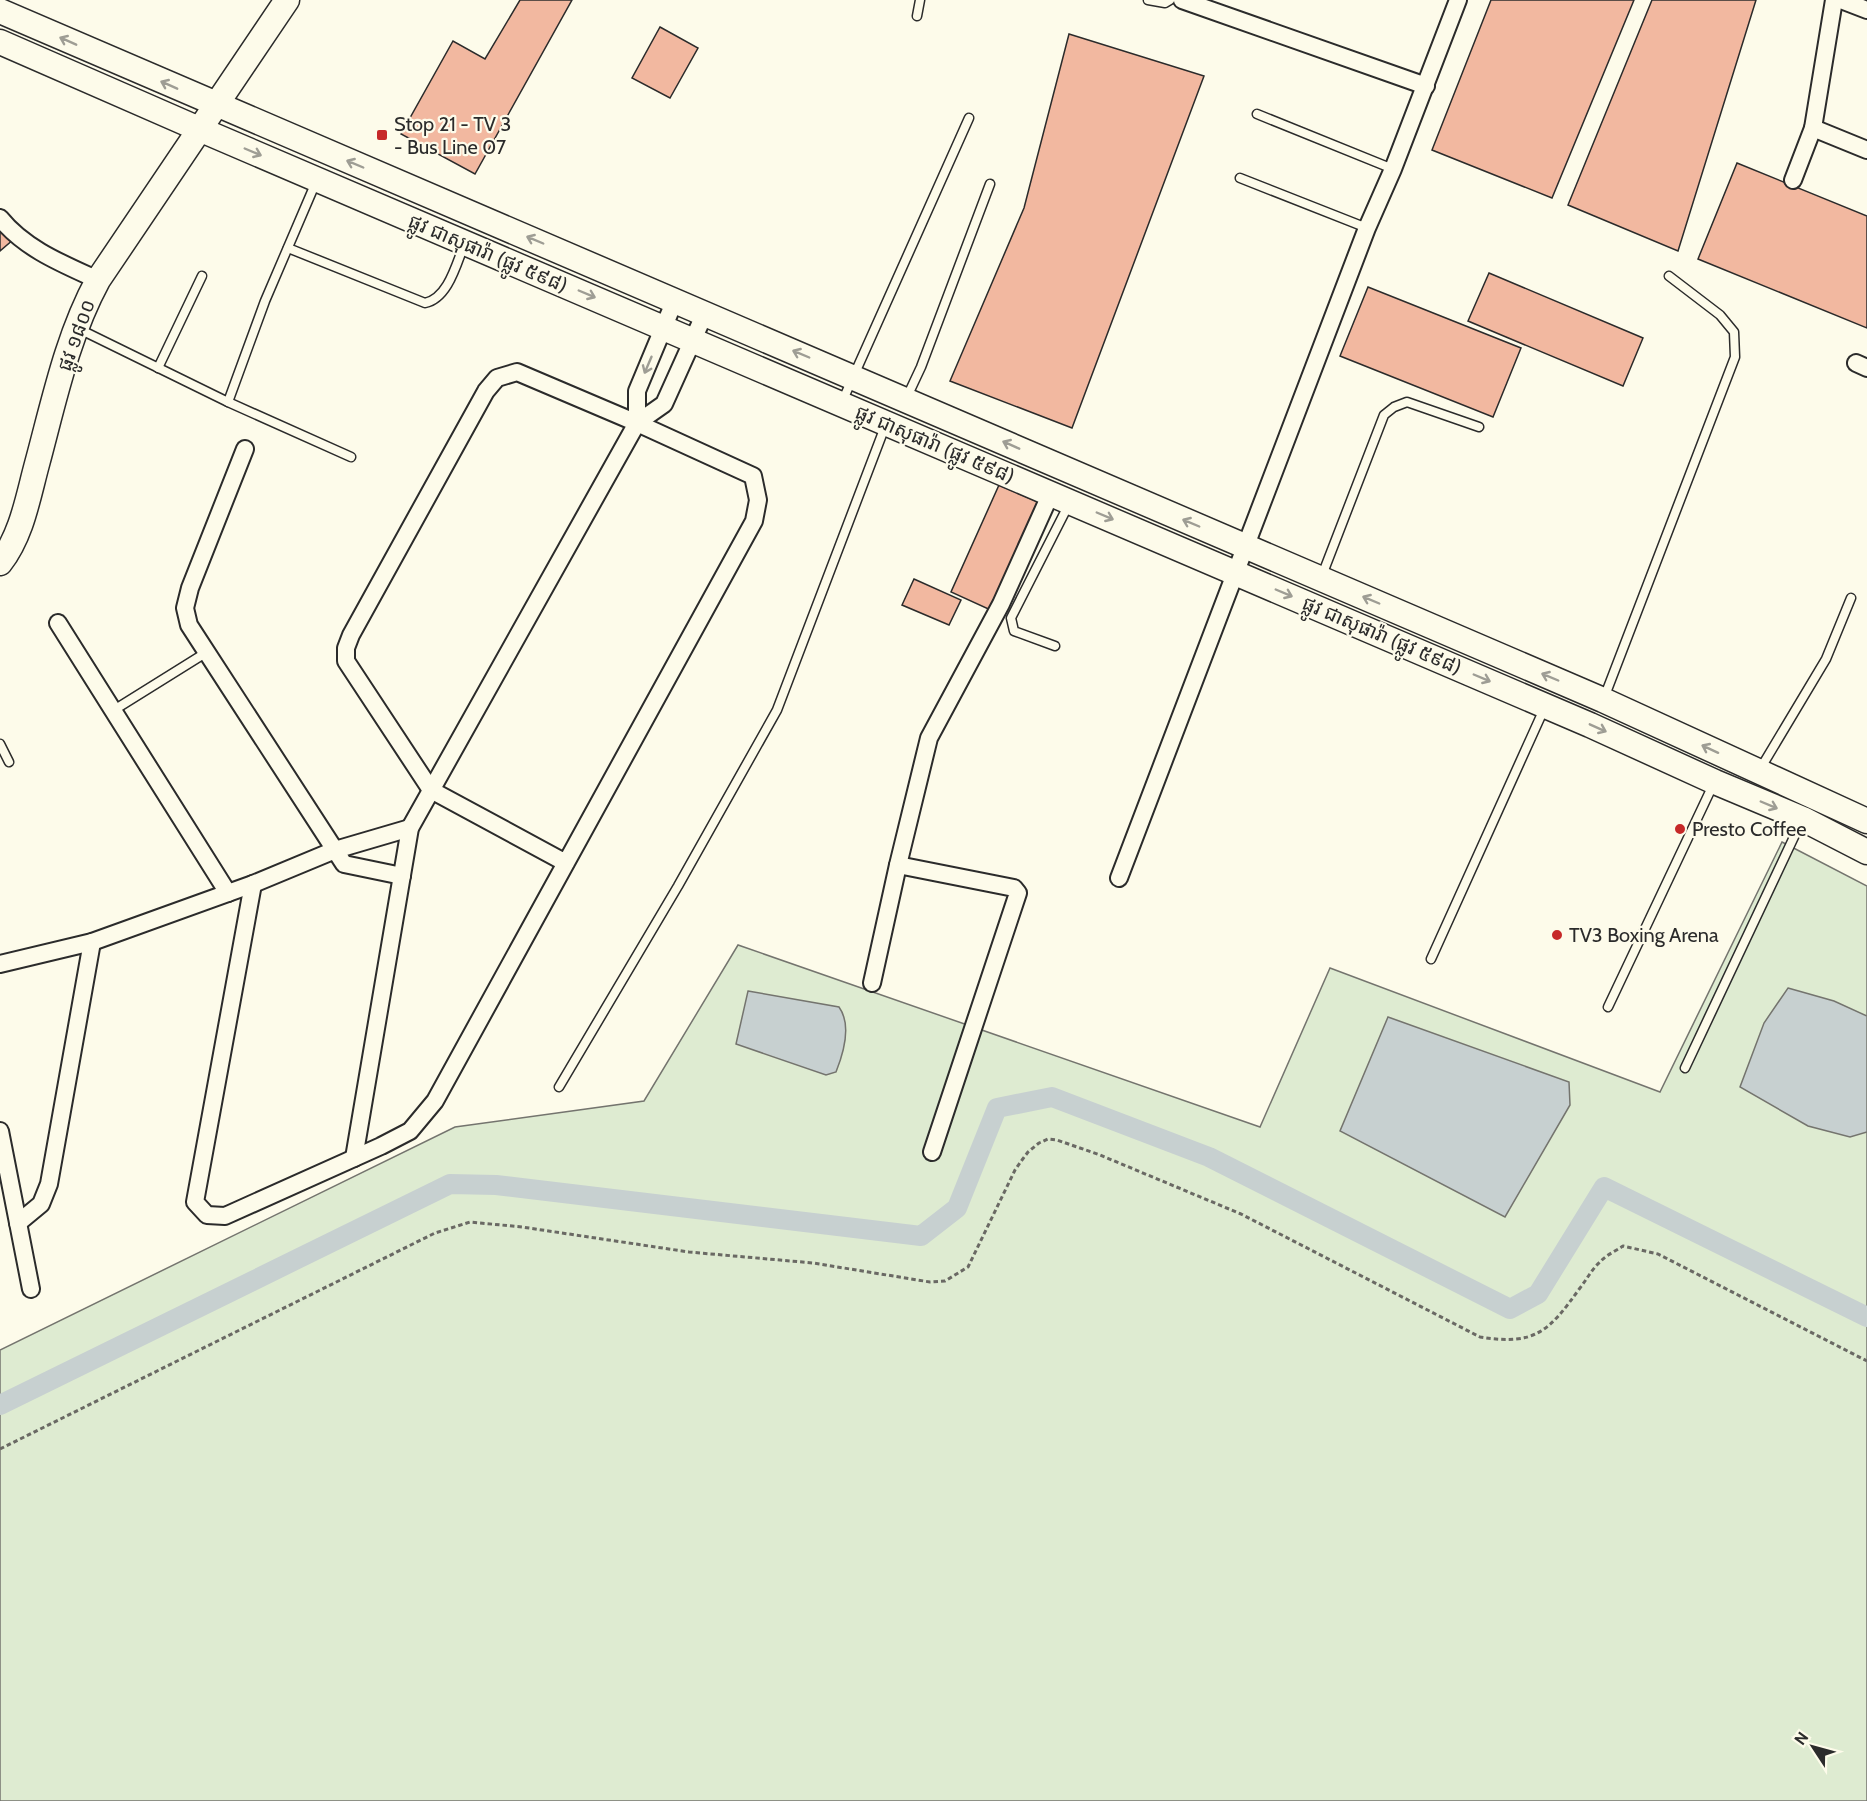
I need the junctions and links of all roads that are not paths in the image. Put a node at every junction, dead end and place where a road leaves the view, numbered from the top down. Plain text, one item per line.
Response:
1 (287, 0) edge
2 (920, 0) edge
3 (1148, 0) edge
4 (1170, 0) edge
5 (1182, 0) edge
6 (1458, 0) edge
7 (1834, 0) edge
8 (1841, 0) edge
9 (1867, 10) edge
10 (0, 11) edge
11 (917, 16) dead end
12 (0, 42) edge
13 (1426, 86) junction
14 (216, 105) junction
15 (1257, 114) dead end
16 (969, 118) dead end
17 (199, 129) junction
18 (1813, 129) junction
19 (1867, 150) edge
20 (1393, 169) junction
21 (1240, 178) dead end
22 (317, 180) junction
23 (1793, 180) dead end
24 (990, 184) dead end
25 (0, 218) edge
26 (1367, 228) junction
27 (465, 243) junction
28 (288, 248) junction
29 (202, 276) dead end
30 (1669, 276) dead end
31 (98, 280) junction
32 (675, 300) junction
33 (705, 313) junction
34 (75, 327) junction
35 (664, 327) junction
36 (692, 339) junction
37 (158, 368) junction
38 (854, 378) junction
39 (905, 400) junction
40 (228, 402) junction
41 (842, 404) junction
42 (886, 422) junction
43 (959, 422) junction
44 (637, 423) junction
45 (1479, 427) dead end
46 (245, 449) dead end
47 (947, 449) junction
48 (351, 457) dead end
49 (1061, 497) junction
50 (1245, 546) junction
51 (0, 563) edge
52 (1235, 572) junction
53 (1321, 578) junction
54 (1851, 598) dead end
55 (58, 623) dead end
56 (1055, 646) dead end
57 (207, 652) junction
58 (1604, 700) junction
59 (1546, 706) junction
60 (114, 710) junction
61 (1661, 726) junction
62 (0, 744) edge
63 (1650, 752) junction
64 (9, 762) dead end
65 (1759, 771) junction
66 (1715, 782) junction
67 (431, 790) junction
68 (1803, 819) junction
69 (1867, 821) edge
70 (410, 828) junction
71 (335, 850) junction
72 (1867, 852) edge
73 (566, 862) junction
74 (898, 865) junction
75 (402, 876) junction
76 (1119, 878) dead end
77 (253, 884) junction
78 (228, 893) junction
79 (92, 942) junction
80 (1431, 959) dead end
81 (0, 964) edge
82 (872, 983) dead end
83 (1608, 1007) dead end
84 (1684, 1068) dead end
85 (559, 1087) dead end
86 (0, 1131) edge
87 (932, 1152) dead end
88 (354, 1158) junction
89 (18, 1223) junction
90 (31, 1289) dead end

1 - 14 main road, ផ្លូវ ១៨០០
2 - 11 lane
3 - 4 lane
5 - 13 street
6 - 13 street
7 - 18 street
8 - 9 street
14 -> 10 main road, ផ្លូវ ជាសុផារ៉ា (ផ្លូវ ៥៩៨)
12 - 17 main road, ផ្លូវ ជាសុផារ៉ា (ផ្លូវ ៥៩៨)
13 - 20 street
14 - 17 main road, ផ្លូវ ១៨០០
32 -> 14 main road, ផ្លូវ ជាសុផារ៉ា (ផ្លូវ ៥៩៨)
15 - 20 lane
16 - 38 lane
17 -> 22 main road, ផ្លូវ ជាសុផារ៉ា (ផ្លូវ ៥៩៨)
17 - 31 main road, ផ្លូវ ១៨០០
18 - 19 street
18 - 23 street
20 - 26 street
21 - 26 lane
22 - 27 main road, ផ្លូវ ជាសុផារ៉ា (ផ្លូវ ៥៩៨)
22 - 28 lane
24 - 39 lane
25 - 31 street
26 - 50 street
27 - 28 lane
27 -> 35 main road, ផ្លូវ ជាសុផារ៉ា (ផ្លូវ ៥៩៨)
28 - 40 lane
29 - 37 lane
30 - 58 lane
31 - 34 main road, ផ្លូវ ១៨០០
32 - 33 main road, ផ្លូវ ជាសុផារ៉ា (ផ្លូវ ៥៩៨)
32 - 35 street
33 - 36 street
38 -> 33 main road, ផ្លូវ ជាសុផារ៉ា (ផ្លូវ ៥៩៨)
34 - 37 lane
34 - 51 main road, ផ្លូវ ១៨០០
35 - 36 main road, ផ្លូវ ជាសុផារ៉ា (ផ្លូវ ៥៩៨)
35 -> 44 street
36 - 41 main road, ផ្លូវ ជាសុផារ៉ា (ផ្លូវ ៥៩៨)
36 - 44 street
37 - 40 lane
38 - 39 main road, ផ្លូវ ជាសុផារ៉ា (ផ្លូវ ៥៩៨)
38 - 41 lane
39 - 43 main road, ផ្លូវ ជាសុផារ៉ា (ផ្លូវ ៥៩៨)
40 - 48 lane
41 - 42 main road, ផ្លូវ ជាសុផារ៉ា (ផ្លូវ ៥៩៨)
42 - 47 main road, ផ្លូវ ជាសុផារ៉ា (ផ្លូវ ៥៩៨)
42 - 85 lane
43 - 47 main road
50 -> 43 main road, ផ្លូវ ជាសុផារ៉ា (ផ្លូវ ៥៩៨)
44 - 67 street
44 - 67 street
44 - 73 street
45 - 53 lane
46 - 57 street
47 - 49 main road, ផ្លូវ ជាសុផារ៉ា (ផ្លូវ ៥៩៨)
49 -> 52 main road, ផ្លូវ ជាសុផារ៉ា (ផ្លូវ ៥៩៨)
49 - 56 lane
49 - 74 street
50 - 52 street
50 - 53 main road, ផ្លូវ ជាសុផារ៉ា (ផ្លូវ ៥៩៨)
52 -> 59 main road, ផ្លូវ ជាសុផារ៉ា (ផ្លូវ ៥៩៨)
52 - 76 street
58 -> 53 main road, ផ្លូវ ជាសុផារ៉ា (ផ្លូវ ៥៩៨)
54 - 65 lane
55 - 60 street
57 - 60 lane
57 - 71 street
58 - 61 main road, ផ្លូវ ជាសុផារ៉ា (ផ្លូវ ៥៩៨)
59 -> 63 main road, ផ្លូវ ជាសុផារ៉ា (ផ្លូវ ៥៩៨)
59 - 80 lane
60 - 78 street
61 - 63 main road
65 -> 61 main road, ផ្លូវ ជាសុផារ៉ា (ផ្លូវ ៥៩៨)
62 - 64 lane
63 - 66 main road, ផ្លូវ ជាសុផារ៉ា (ផ្លូវ ៥៩៨)
65 - 69 main road, ផ្លូវ ជាសុផារ៉ា (ផ្លូវ ៥៩៨)
66 -> 68 main road, ផ្លូវ ជាសុផារ៉ា (ផ្លូវ ៥៩៨)
66 - 83 lane
67 - 70 street
67 - 73 street
68 - 72 main road, ផ្លូវ ជាសុផារ៉ា (ផ្លូវ ៥៩៨)
68 - 84 lane
70 - 71 street
70 - 75 street
71 - 75 street
71 - 77 street
73 - 88 street
74 - 82 street
74 - 87 street
75 - 88 street
77 - 78 street
77 - 88 street
78 - 79 street
79 - 81 street
79 - 89 street
86 - 89 street
89 - 90 street

